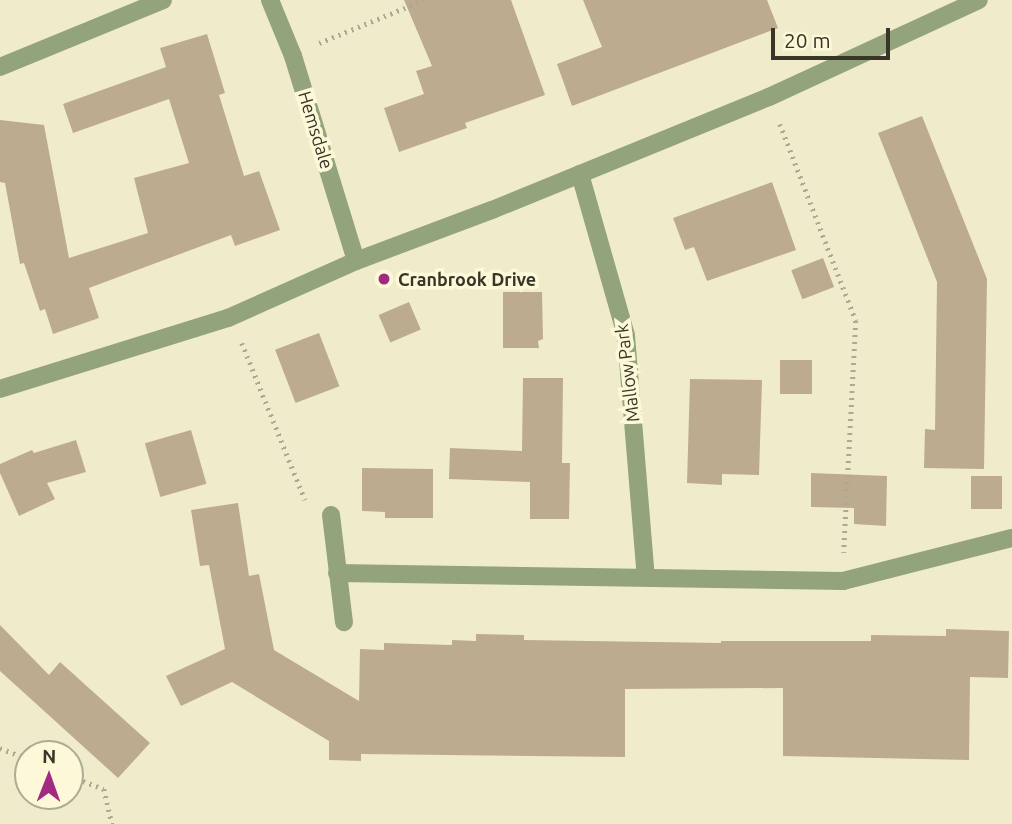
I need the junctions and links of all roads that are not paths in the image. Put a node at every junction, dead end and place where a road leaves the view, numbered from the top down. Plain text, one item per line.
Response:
1 (163, 0) edge
2 (270, 0) edge
3 (979, 0) edge
4 (0, 67) edge
5 (580, 174) junction
6 (356, 261) junction
7 (0, 388) edge
8 (331, 515) road end
9 (1012, 538) edge
10 (337, 573) junction
11 (646, 577) junction
12 (344, 622) dead end

1 - 4 street
2 - 6 street, Hemsdale
3 - 5 street
5 - 6 street
5 - 11 street, Mallow Park
6 - 7 street
8 - 10 street
9 - 11 street
10 - 11 street
10 - 12 street

